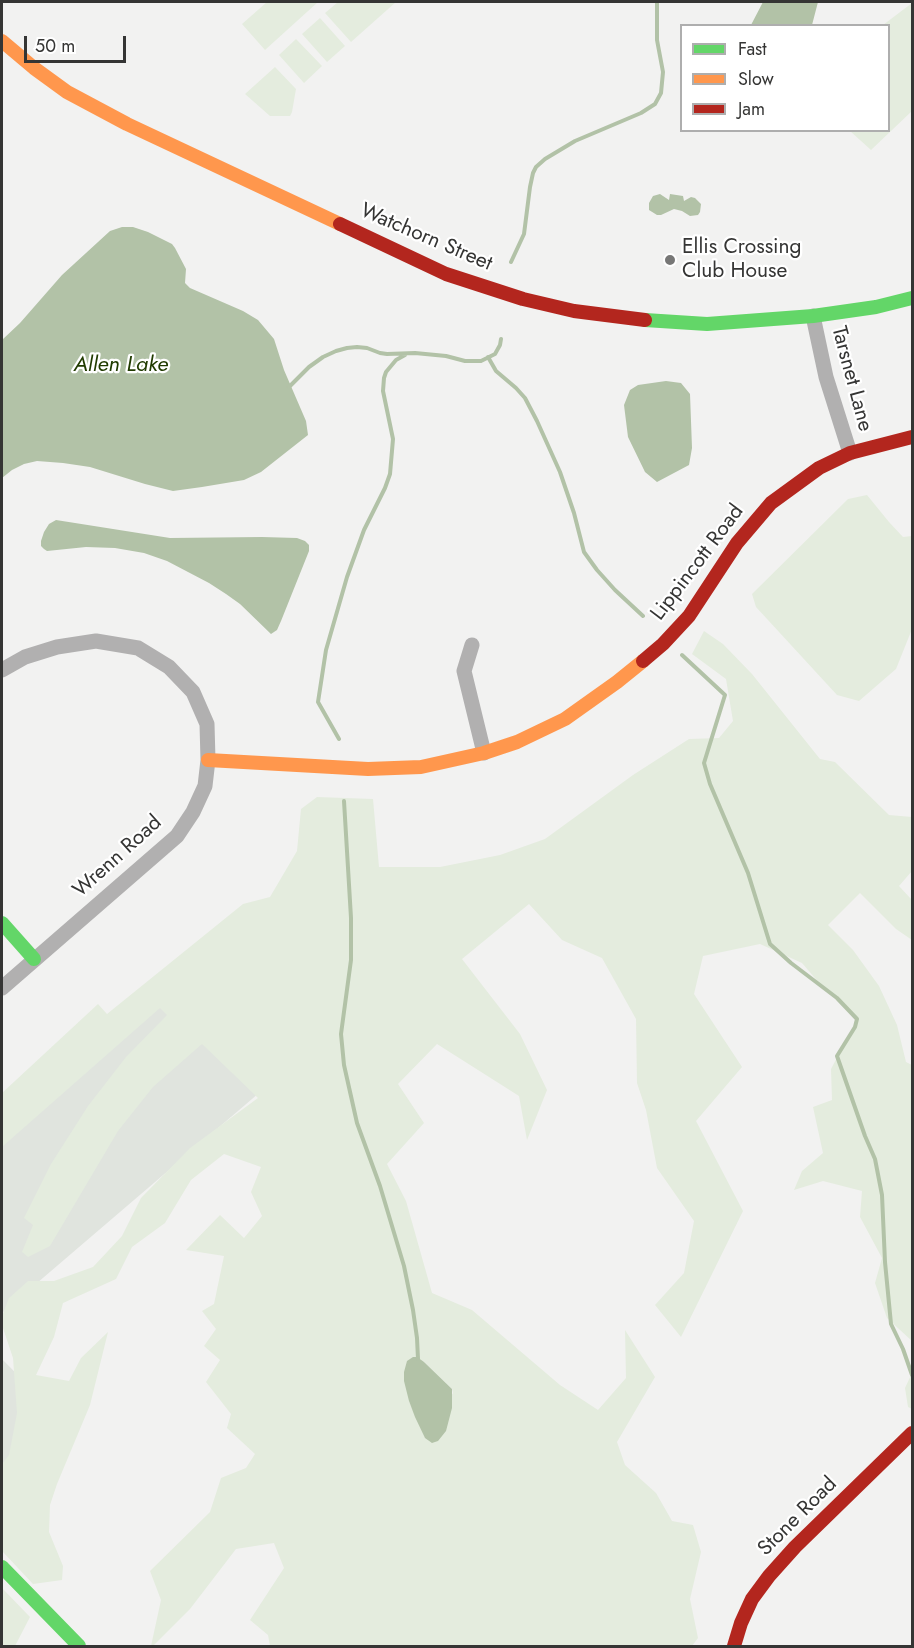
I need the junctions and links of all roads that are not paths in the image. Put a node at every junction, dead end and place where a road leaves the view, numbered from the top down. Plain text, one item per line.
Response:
1 (2, 41) edge
2 (912, 298) edge
3 (813, 316) junction
4 (912, 437) edge
5 (850, 453) junction
6 (472, 645) dead end
7 (2, 670) edge
8 (484, 753) junction
9 (208, 759) junction
10 (2, 922) edge
11 (34, 959) junction
12 (2, 988) edge
13 (912, 1433) edge
14 (2, 1566) edge
15 (79, 1647) edge
16 (734, 1647) edge

1 - 3 street, Watchorn Street
2 - 3 street, Watchorn Street
3 - 5 street, Tarsnet Lane
4 - 5 street, Lippincott Road
5 - 8 street, Lippincott Road
6 - 8 street
7 - 9 street, Wrenn Road
8 - 9 street, Lippincott Road
9 - 11 street, Wrenn Road
10 - 11 street
11 - 12 street, Wrenn Road
13 - 16 street, Stone Road
14 - 15 street

